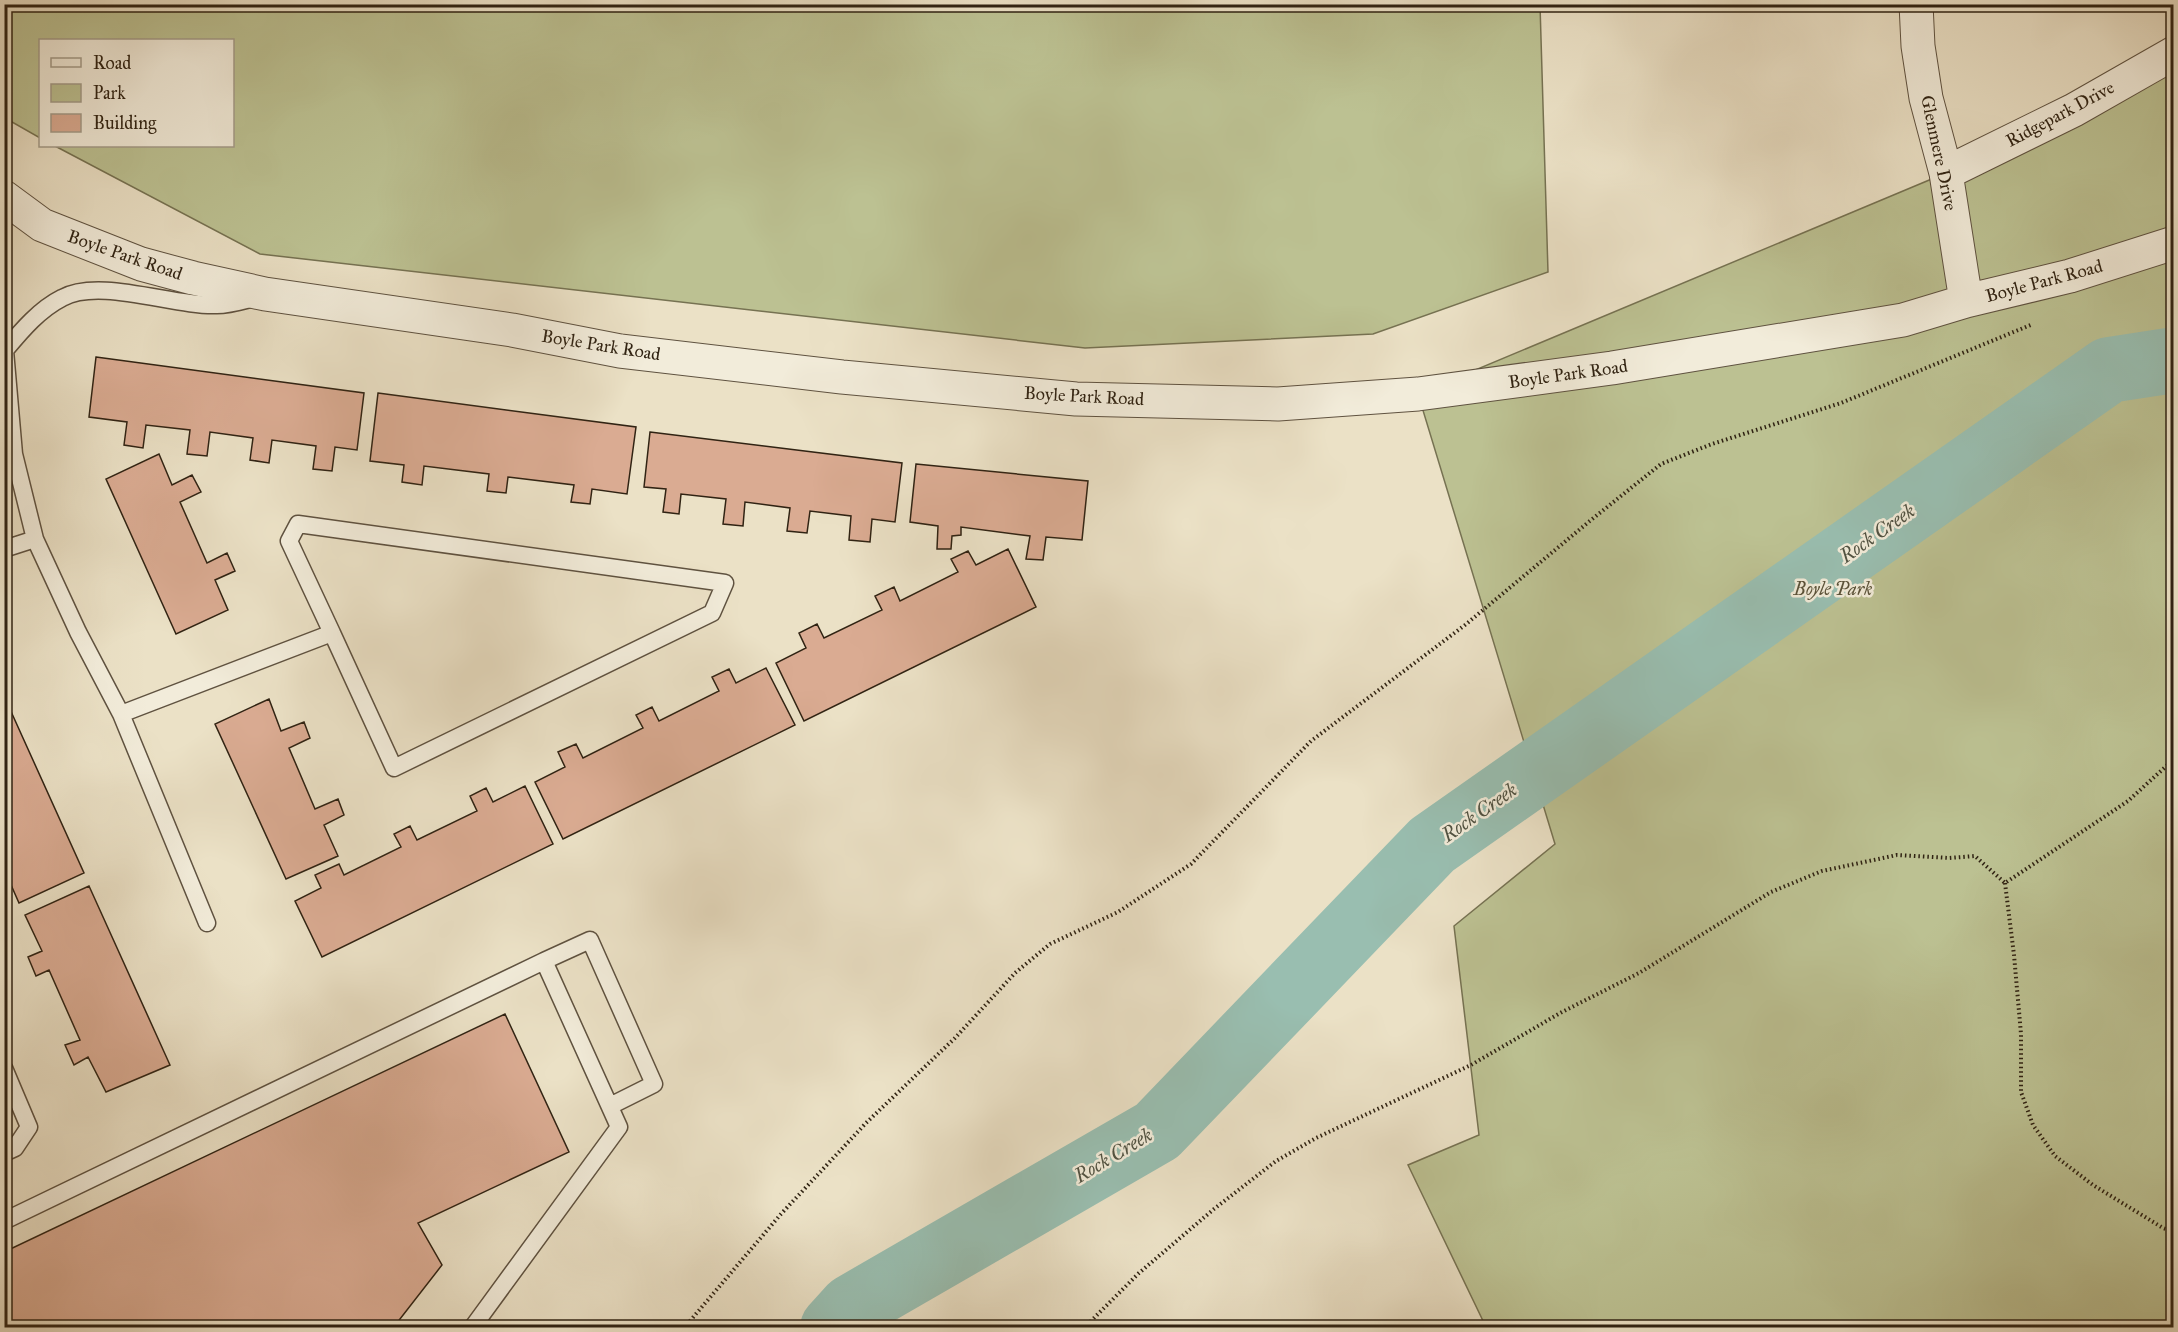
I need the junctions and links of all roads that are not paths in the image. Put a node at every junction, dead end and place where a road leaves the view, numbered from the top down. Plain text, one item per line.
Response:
1 (1916, 4) edge
2 (2174, 53) edge
3 (1946, 173) junction
4 (4, 197) edge
5 (2174, 243) edge
6 (265, 294) junction
7 (1966, 301) junction
8 (6, 343) edge
9 (35, 539) junction
10 (4, 549) edge
11 (332, 633) junction
12 (121, 714) junction
13 (207, 923) dead end
14 (544, 961) junction
15 (4, 1068) edge
16 (610, 1106) junction
17 (4, 1153) edge
18 (4, 1221) edge
19 (471, 1328) edge

1 - 3 street, Glenmere Drive
2 - 3 street, Ridgepark Drive
3 - 7 street, Glenmere Drive
4 - 6 street, Boyle Park Road
5 - 7 street, Boyle Park Road
6 - 7 street, Boyle Park Road
6 - 8 lane
8 - 9 lane
9 - 10 lane
9 - 12 lane
11 - 11 lane
11 - 12 lane
12 - 13 lane
14 - 16 lane
14 - 16 lane
14 - 18 lane
15 - 17 lane
16 - 19 lane

